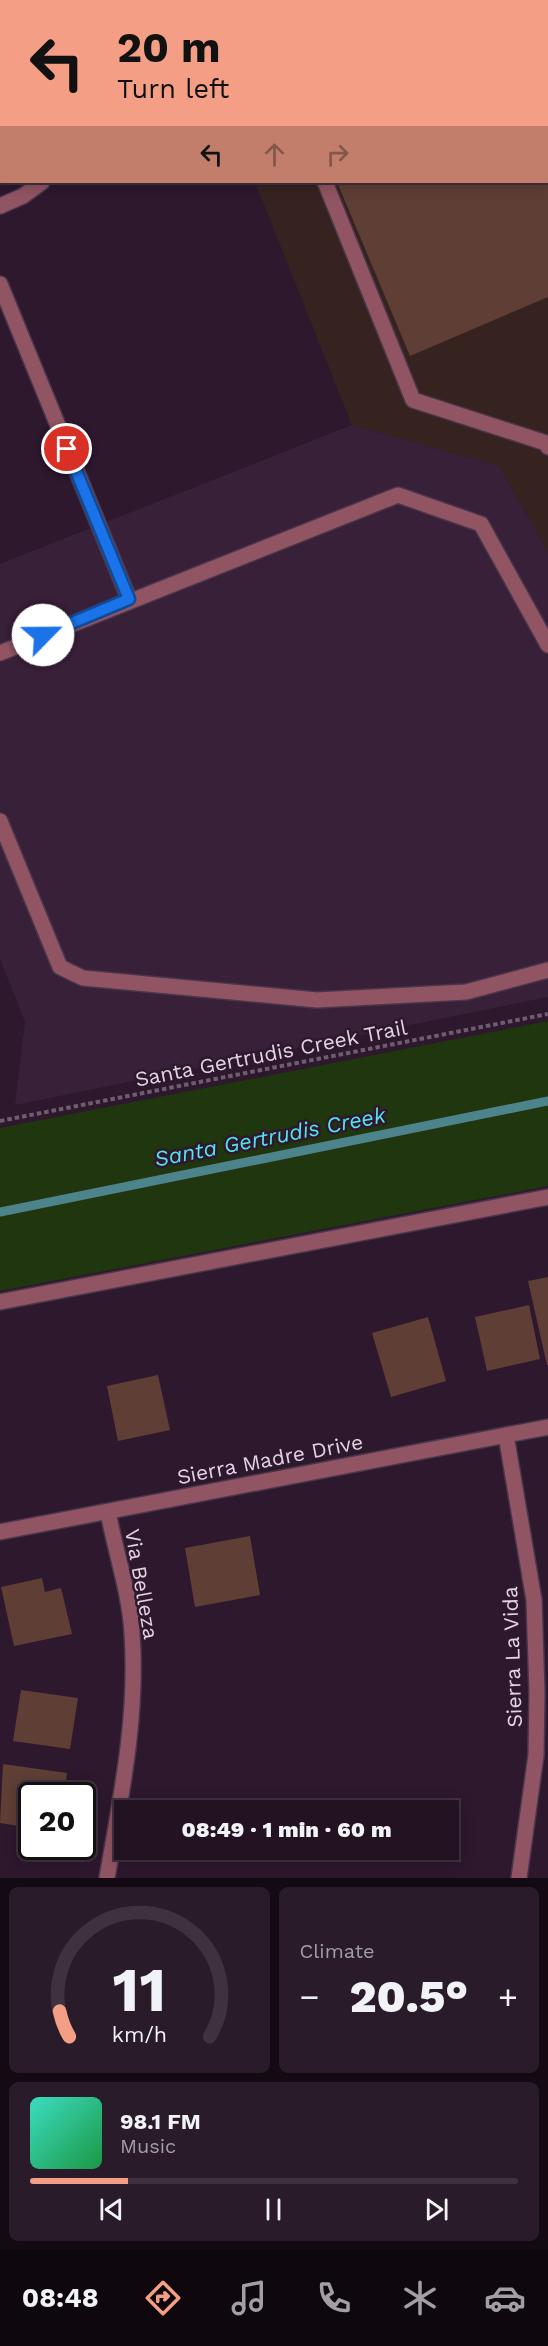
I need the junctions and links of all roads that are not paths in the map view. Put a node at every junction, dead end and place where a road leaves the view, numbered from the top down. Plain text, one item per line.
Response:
1 (41, 183) edge
2 (325, 183) edge
3 (0, 206) edge
4 (0, 284) edge
5 (548, 447) edge
6 (129, 599) junction
7 (548, 645) edge
8 (0, 653) edge
9 (0, 821) edge
10 (548, 970) edge
11 (548, 1197) edge
12 (0, 1302) edge
13 (548, 1427) edge
14 (506, 1435) junction
15 (108, 1512) junction
16 (0, 1532) edge
17 (542, 1756) edge
18 (107, 1878) edge
19 (519, 1878) edge

1 - 3 street
2 - 5 street
4 - 6 street
6 - 7 street
6 - 8 street
9 - 10 street
11 - 12 street
13 - 14 street, Sierra Madre Drive
14 - 15 street, Sierra Madre Drive
14 - 17 street, Sierra La Vida
15 - 16 street, Sierra Madre Drive
15 - 18 street, Via Belleza
17 - 19 street, Sierra La Vida

